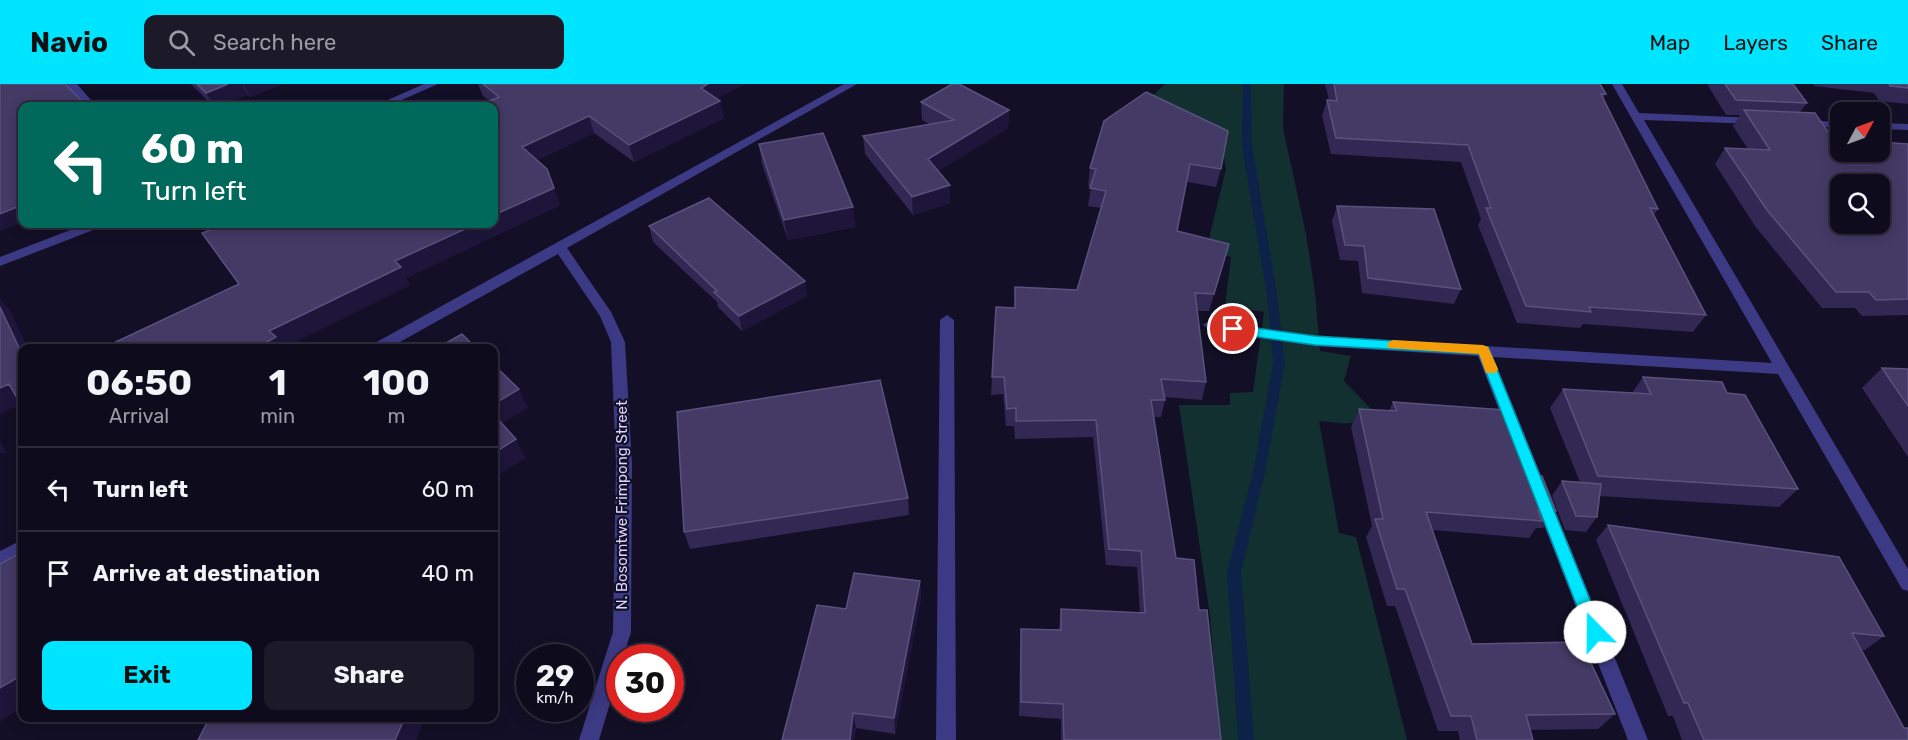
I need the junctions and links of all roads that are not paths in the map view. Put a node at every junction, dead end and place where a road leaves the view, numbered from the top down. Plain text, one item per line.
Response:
1 (71, 84) edge
2 (433, 84) edge
3 (852, 84) edge
4 (1617, 84) edge
5 (87, 102) edge
6 (390, 102) edge
7 (1634, 116) junction
8 (1772, 122) edge
9 (1795, 123) edge
10 (1830, 124) edge
11 (1890, 126) edge
12 (1908, 127) edge
13 (87, 228) edge
14 (560, 247) junction
15 (0, 262) edge
16 (947, 320) dead end
17 (1210, 325) dead end
18 (385, 344) edge
19 (1483, 350) junction
20 (1783, 369) junction
21 (18, 549) edge
22 (0, 560) edge
23 (1908, 584) edge
24 (589, 740) edge
25 (946, 740) edge
26 (1638, 740) edge

1 - 5 street
2 - 6 street
3 - 14 street
4 - 7 street
7 - 8 street
7 - 20 street
9 - 10 street
11 - 12 street
13 - 15 street
14 - 18 street
14 - 24 street, N. Bosomtwe Frimpong Street
16 - 25 street
17 - 19 street
19 - 20 street
19 - 26 street
20 - 23 street
21 - 22 street

